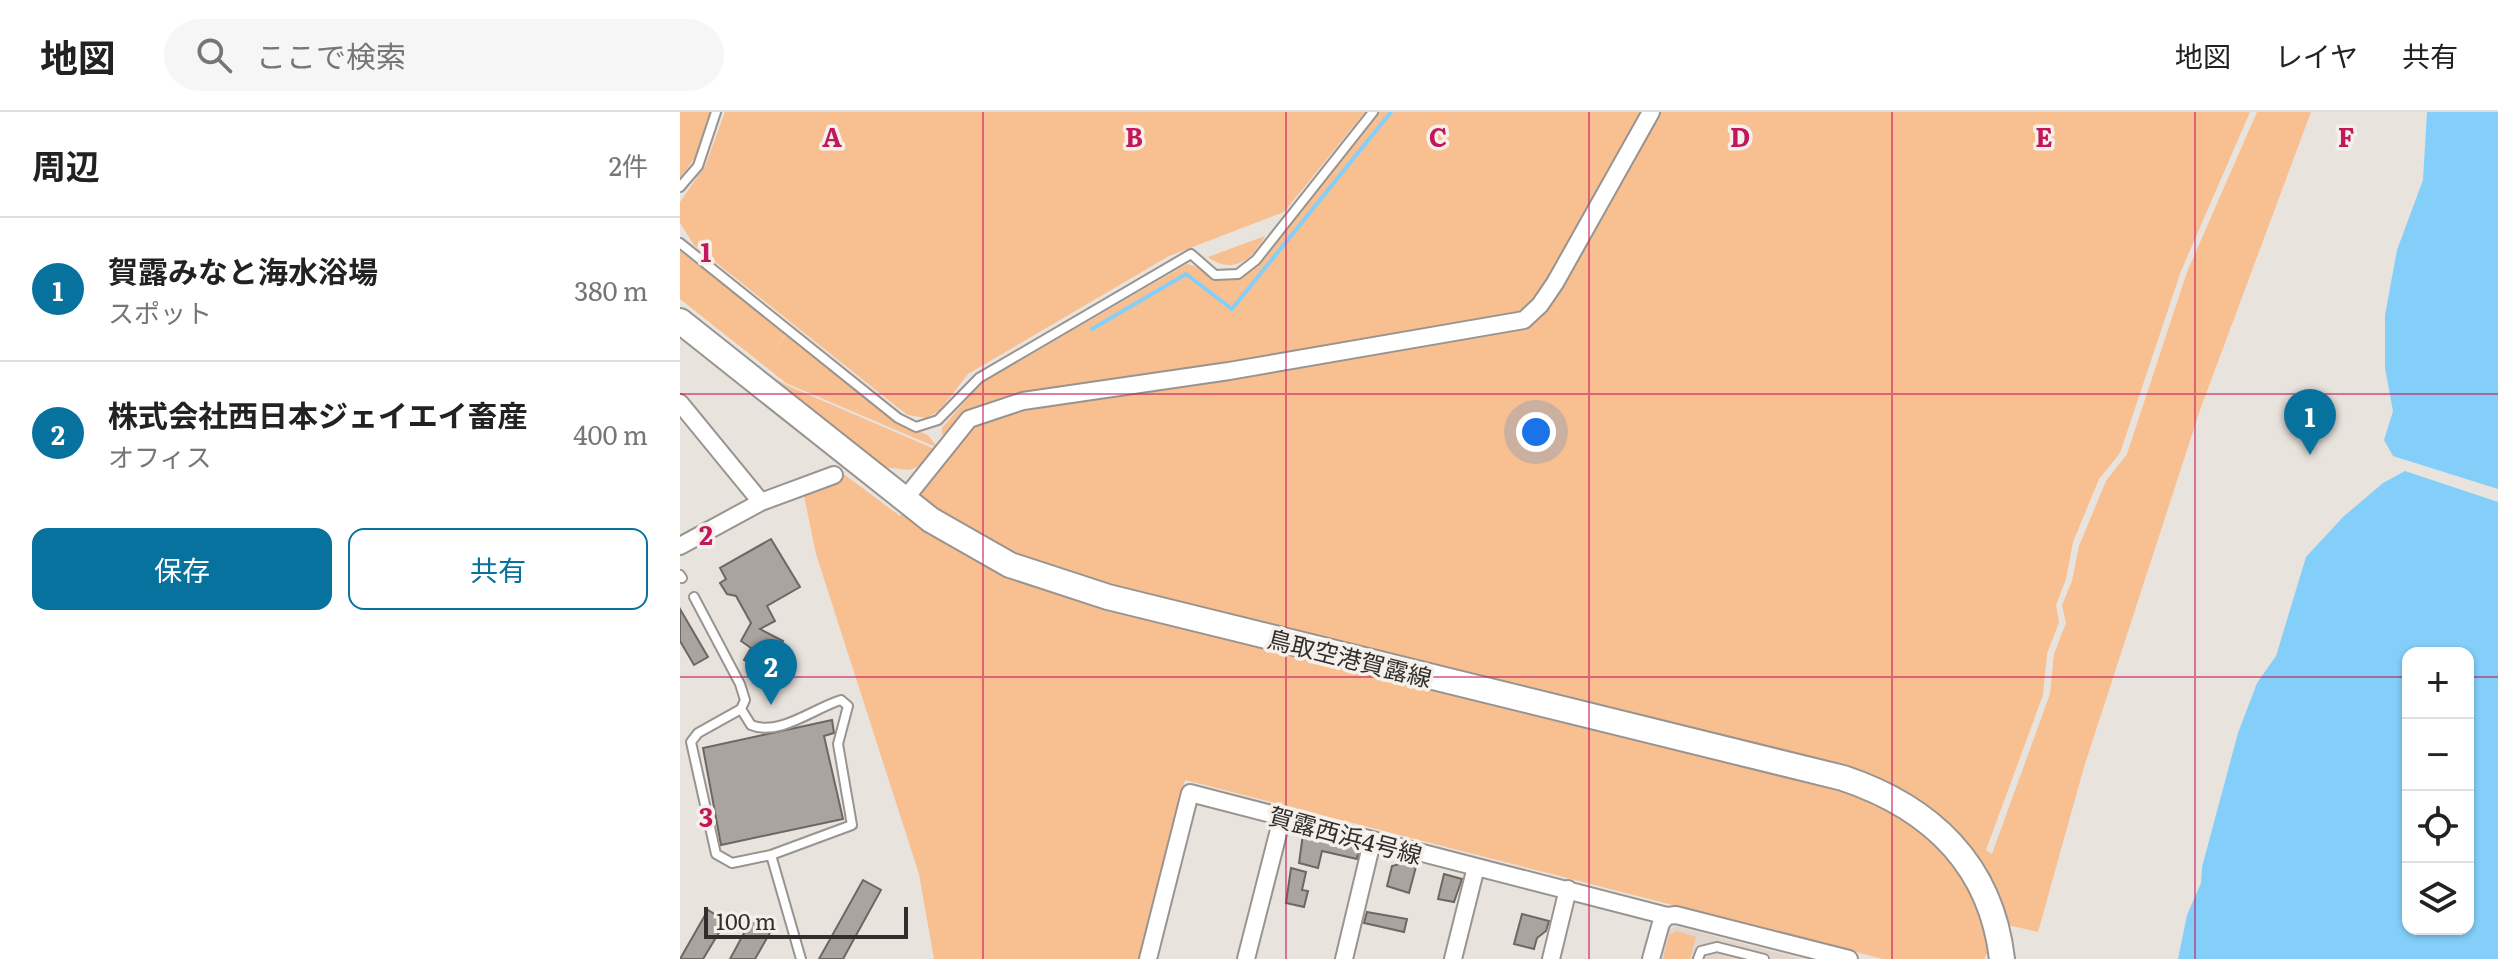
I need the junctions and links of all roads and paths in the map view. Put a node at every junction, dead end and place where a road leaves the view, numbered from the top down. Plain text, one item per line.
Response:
1 (716, 112) edge
2 (1373, 112) edge
3 (1651, 112) edge
4 (680, 187) edge
5 (680, 243) edge
6 (680, 321) edge
7 (680, 403) edge
8 (834, 475) dead end
9 (904, 500) junction
10 (761, 502) junction
11 (680, 546) edge
12 (694, 597) dead end
13 (741, 709) junction
14 (1282, 818) junction
15 (1372, 842) junction
16 (771, 855) junction
17 (1476, 867) junction
18 (1568, 889) junction
19 (1667, 916) junction
20 (1842, 958) edge
21 (801, 959) edge
22 (1148, 959) edge
23 (1246, 959) edge
24 (1344, 959) edge
25 (1453, 959) edge
26 (1551, 959) edge
27 (1651, 959) edge
28 (1698, 959) edge
29 (1764, 959) edge
30 (2002, 959) edge

1 - 4 lane
2 - 5 lane
3 - 9 street
6 - 9 main road, 鳥取空港賀露線
7 - 10 street
8 - 10 street
9 - 30 main road, 鳥取空港賀露線
10 - 11 street
12 - 13 lane
13 - 16 lane
13 - 16 lane
14 - 15 street, 賀露西浜4号線
14 - 22 street, 賀露西浜4号線
14 - 23 street
15 - 17 street, 賀露西浜4号線
15 - 24 street
16 - 21 lane
17 - 18 street, 賀露西浜4号線
17 - 25 street
18 - 19 street, 賀露西浜4号線
18 - 26 street
19 - 20 street, 賀露西浜4号線
19 - 27 street
28 - 29 lane

